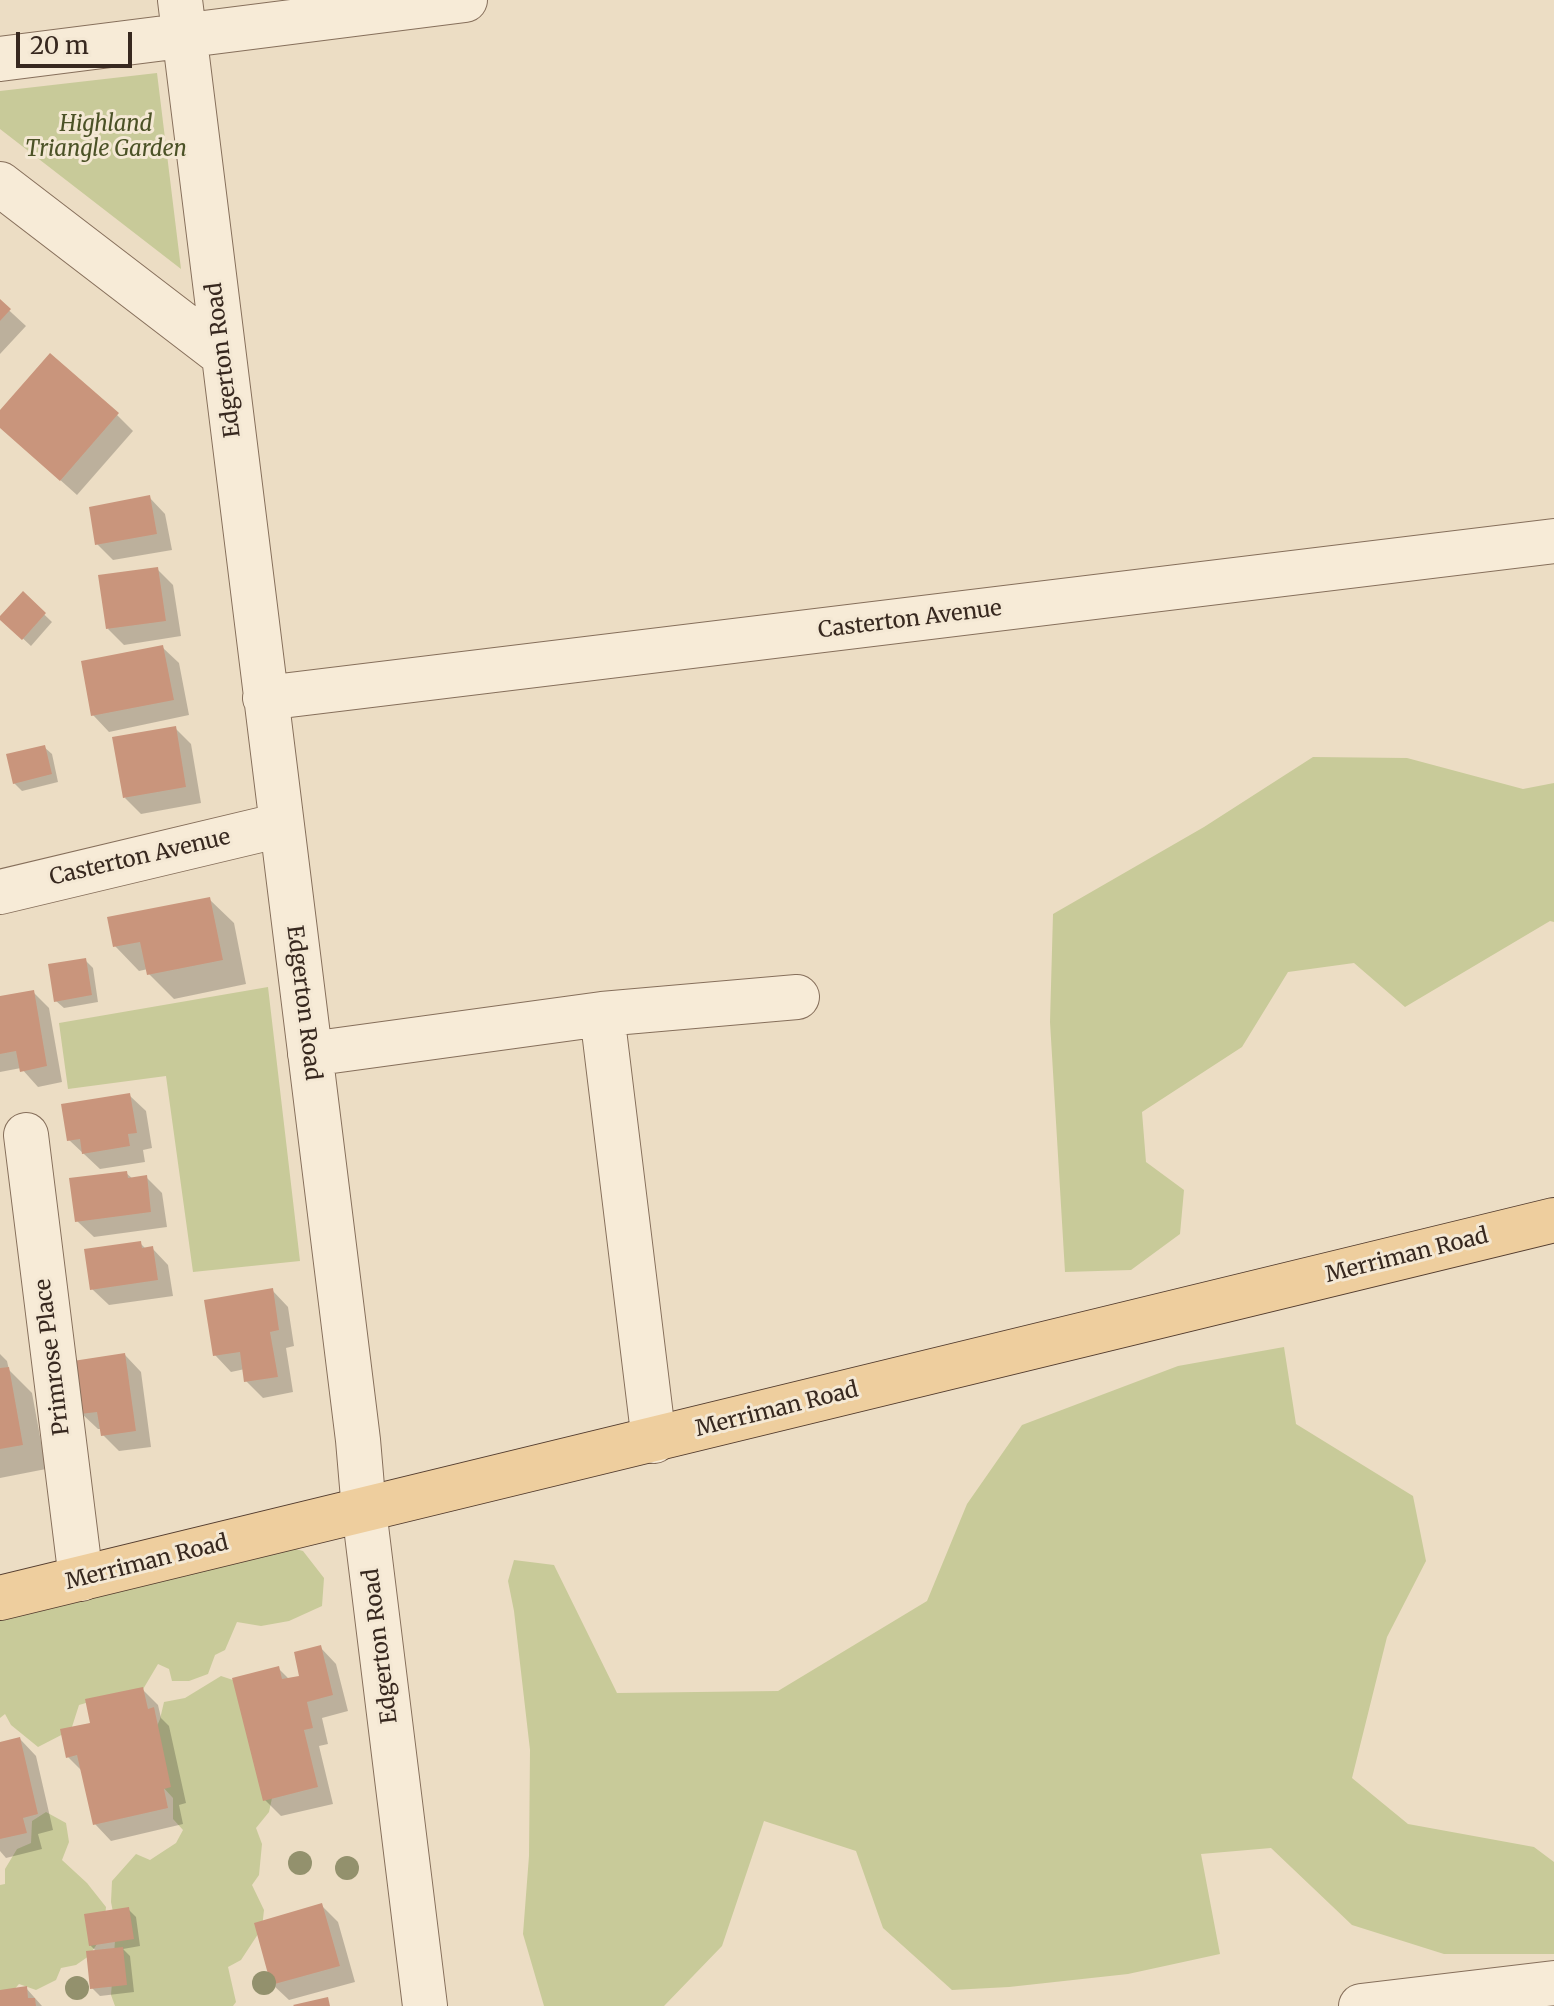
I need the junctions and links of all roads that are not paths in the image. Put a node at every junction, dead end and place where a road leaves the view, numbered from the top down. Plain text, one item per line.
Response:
1 (465, 0) edge
2 (182, 18) edge
3 (0, 59) edge
4 (0, 184) edge
5 (223, 355) junction
6 (1554, 541) edge
7 (265, 698) junction
8 (281, 825) junction
9 (0, 892) edge
10 (797, 997) dead end
11 (602, 1014) junction
12 (310, 1054) junction
13 (26, 1135) dead end
14 (1554, 1220) edge
15 (654, 1441) junction
16 (364, 1510) junction
17 (81, 1579) junction
18 (0, 1598) edge
19 (1554, 1983) edge
20 (425, 2006) edge
21 (1361, 2006) edge

1 - 2 street
2 - 3 street
2 - 5 street, Edgerton Road
4 - 5 street
5 - 7 street, Edgerton Road
6 - 7 street, Casterton Avenue
7 - 8 street, Edgerton Road
8 - 9 street, Casterton Avenue
8 - 12 street, Edgerton Road
10 - 11 street
11 - 12 street
11 - 15 street
12 - 16 street, Edgerton Road
13 - 17 street, Primrose Place
14 - 15 main road, Merriman Road
15 - 16 main road, Merriman Road
16 - 17 main road, Merriman Road
16 - 20 street, Edgerton Road
17 - 18 main road, Merriman Road
19 - 21 street

